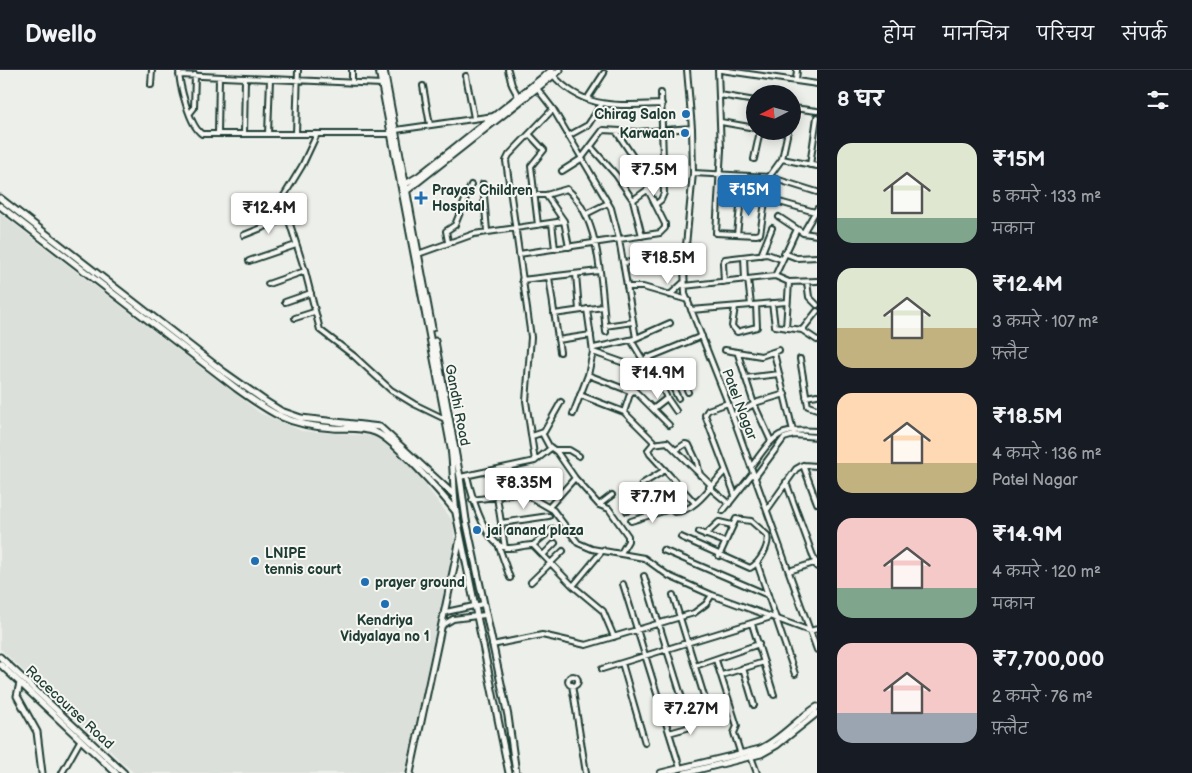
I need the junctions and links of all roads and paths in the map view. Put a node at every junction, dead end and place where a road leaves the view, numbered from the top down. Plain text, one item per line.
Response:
1 (152, 70) edge
2 (229, 70) edge
3 (298, 70) edge
4 (352, 70) edge
5 (379, 70) edge
6 (384, 70) edge
7 (508, 70) edge
8 (560, 70) edge
9 (687, 70) edge
10 (719, 70) edge
11 (772, 70) edge
12 (798, 70) edge
13 (179, 72) edge
14 (552, 73) edge
15 (604, 73) dead end
16 (195, 76) junction
17 (466, 76) dead end
18 (219, 77) junction
19 (229, 77) junction
20 (770, 77) junction
21 (246, 78) junction
22 (270, 79) junction
23 (298, 80) junction
24 (796, 80) junction
25 (352, 83) junction
26 (382, 84) junction
27 (817, 84) edge
28 (152, 85) dead end
29 (423, 86) dead end
30 (536, 87) junction
31 (662, 93) dead end
32 (720, 95) junction
33 (587, 98) junction
34 (746, 99) edge
35 (520, 100) junction
36 (662, 104) junction
37 (600, 105) junction
38 (554, 109) junction
39 (801, 110) edge
40 (817, 111) edge
41 (190, 113) junction
42 (496, 115) junction
43 (817, 117) edge
44 (474, 118) junction
45 (721, 122) junction
46 (430, 125) junction
47 (746, 126) edge
48 (692, 128) junction
49 (664, 130) junction
50 (616, 131) junction
51 (394, 132) junction
52 (218, 134) junction
53 (244, 134) junction
54 (268, 134) junction
55 (296, 134) junction
56 (317, 134) junction
57 (530, 134) junction
58 (568, 136) junction
59 (758, 140) edge
60 (786, 140) edge
61 (815, 140) edge
62 (592, 148) junction
63 (581, 159) junction
64 (754, 159) dead end
65 (782, 159) junction
66 (810, 165) junction
67 (817, 166) edge
68 (562, 171) dead end
69 (693, 173) junction
70 (721, 174) junction
71 (769, 177) junction
72 (664, 178) junction
73 (484, 184) dead end
74 (403, 185) junction
75 (471, 185) dead end
76 (653, 187) junction
77 (648, 190) junction
78 (404, 192) junction
79 (817, 192) edge
80 (534, 195) junction
81 (546, 195) junction
82 (720, 197) junction
83 (0, 198) edge
84 (741, 199) junction
85 (765, 199) junction
86 (633, 200) junction
87 (608, 203) junction
88 (656, 204) junction
89 (0, 206) edge
90 (816, 211) edge
91 (586, 214) junction
92 (779, 217) dead end
93 (287, 218) junction
94 (564, 221) junction
95 (552, 223) junction
96 (538, 225) junction
97 (515, 228) junction
98 (772, 228) dead end
99 (797, 229) junction
100 (487, 231) junction
101 (803, 233) junction
102 (737, 234) junction
103 (817, 234) edge
104 (244, 235) dead end
105 (642, 236) junction
106 (619, 239) junction
107 (448, 242) junction
108 (595, 244) junction
109 (296, 245) junction
110 (569, 247) junction
111 (555, 249) junction
112 (784, 253) junction
113 (418, 254) junction
114 (518, 254) junction
115 (761, 255) junction
116 (744, 257) junction
117 (817, 257) edge
118 (781, 259) junction
119 (249, 261) dead end
120 (639, 261) dead end
121 (623, 263) junction
122 (305, 271) junction
123 (599, 271) junction
124 (576, 274) junction
125 (775, 276) junction
126 (549, 277) junction
127 (747, 279) junction
128 (522, 280) junction
129 (817, 281) edge
130 (724, 282) junction
131 (789, 282) junction
132 (807, 282) junction
133 (268, 284) dead end
134 (683, 285) junction
135 (627, 287) junction
136 (311, 293) junction
137 (670, 295) junction
138 (688, 300) junction
139 (285, 302) dead end
140 (786, 302) junction
141 (772, 303) junction
142 (753, 305) junction
143 (817, 305) edge
144 (603, 307) junction
145 (735, 307) junction
146 (587, 309) junction
147 (579, 310) junction
148 (692, 310) junction
149 (817, 311) edge
150 (314, 312) junction
151 (554, 314) junction
152 (295, 318) dead end
153 (633, 322) junction
154 (670, 322) dead end
155 (605, 326) junction
156 (786, 328) junction
157 (802, 330) junction
158 (606, 332) dead end
159 (591, 335) junction
160 (702, 336) junction
161 (633, 339) junction
162 (558, 340) junction
163 (817, 340) edge
164 (594, 350) junction
165 (725, 350) dead end
166 (779, 350) dead end
167 (560, 352) dead end
168 (774, 353) junction
169 (738, 354) junction
170 (648, 357) junction
171 (800, 359) dead end
172 (685, 366) dead end
173 (678, 369) junction
174 (779, 374) junction
175 (588, 375) junction
176 (667, 375) junction
177 (658, 378) junction
178 (745, 378) junction
179 (632, 390) junction
180 (688, 392) dead end
181 (784, 394) junction
182 (580, 395) junction
183 (817, 395) edge
184 (806, 397) junction
185 (667, 398) junction
186 (678, 398) dead end
187 (561, 402) dead end
188 (728, 403) junction
189 (754, 404) junction
190 (653, 409) junction
191 (817, 409) edge
192 (676, 411) dead end
193 (624, 412) junction
194 (573, 414) dead end
195 (732, 416) junction
196 (445, 419) junction
197 (669, 425) dead end
198 (794, 429) junction
199 (817, 431) edge
200 (542, 433) junction
201 (794, 434) junction
202 (532, 436) junction
203 (817, 437) edge
204 (771, 441) junction
205 (653, 444) junction
206 (553, 449) junction
207 (676, 450) junction
208 (579, 456) dead end
209 (535, 461) junction
210 (804, 465) junction
211 (817, 466) edge
212 (751, 467) junction
213 (509, 468) junction
214 (665, 470) junction
215 (725, 470) junction
216 (700, 475) junction
217 (754, 475) junction
218 (467, 476) junction
219 (460, 477) junction
220 (576, 478) junction
221 (786, 482) junction
222 (642, 484) dead end
223 (710, 486) junction
224 (453, 494) junction
225 (517, 494) dead end
226 (612, 495) dead end
227 (735, 495) junction
228 (497, 497) junction
229 (472, 500) junction
230 (462, 501) junction
231 (695, 503) junction
232 (817, 503) edge
233 (729, 504) junction
234 (599, 505) junction
235 (550, 506) junction
236 (670, 508) junction
237 (766, 510) junction
238 (627, 511) dead end
239 (723, 511) dead end
240 (456, 512) junction
241 (549, 516) dead end
242 (466, 520) junction
243 (631, 521) dead end
244 (501, 523) junction
245 (732, 525) junction
246 (552, 529) dead end
247 (699, 532) dead end
248 (775, 533) junction
249 (705, 535) junction
250 (461, 537) junction
251 (681, 537) dead end
252 (768, 537) junction
253 (725, 542) junction
254 (555, 543) dead end
255 (498, 545) junction
256 (534, 546) junction
257 (505, 548) junction
258 (602, 550) junction
259 (662, 550) dead end
260 (563, 551) dead end
261 (621, 553) junction
262 (543, 555) junction
263 (719, 556) junction
264 (757, 562) junction
265 (550, 563) junction
266 (816, 564) edge
267 (789, 572) junction
268 (644, 576) dead end
269 (510, 578) dead end
270 (531, 582) dead end
271 (623, 584) dead end
272 (573, 586) junction
273 (673, 595) dead end
274 (712, 595) junction
275 (768, 595) junction
276 (483, 604) junction
277 (474, 606) junction
278 (446, 612) junction
279 (485, 615) junction
280 (477, 616) junction
281 (680, 617) junction
282 (768, 618) junction
283 (777, 620) junction
284 (658, 624) junction
285 (752, 624) junction
286 (443, 625) junction
287 (817, 629) edge
288 (637, 630) junction
289 (810, 632) junction
290 (614, 637) junction
291 (689, 643) junction
292 (759, 644) junction
293 (492, 645) junction
294 (666, 650) junction
295 (817, 650) edge
296 (0, 657) edge
297 (645, 657) junction
298 (716, 660) junction
299 (764, 662) junction
300 (0, 664) edge
301 (622, 664) junction
302 (695, 666) junction
303 (743, 668) junction
304 (602, 669) dead end
305 (795, 674) dead end
306 (722, 675) junction
307 (20, 683) junction
308 (572, 685) dead end
309 (774, 695) dead end
310 (754, 705) dead end
311 (817, 707) edge
312 (817, 713) edge
313 (712, 722) dead end
314 (669, 733) junction
315 (82, 738) junction
316 (645, 743) dead end
317 (742, 755) junction
318 (750, 755) junction
319 (680, 768) junction
320 (692, 770) edge
321 (42, 773) edge
322 (62, 773) edge
323 (116, 773) edge
324 (124, 773) edge
325 (410, 773) edge
326 (510, 773) edge
327 (516, 773) edge
328 (586, 773) edge
329 (661, 773) edge
330 (685, 773) edge
331 (757, 773) edge

1 - 28 street
2 - 19 street
3 - 23 street
4 - 25 street
5 - 26 main road, Gandhi Road
6 - 51 main road, Gandhi Road
7 - 35 street
8 - 14 main road
9 - 48 street, Patel Nagar
10 - 20 street
10 - 32 street
11 - 20 street
12 - 24 street
13 - 16 street
13 - 41 street
14 - 30 main road
14 - 33 street
15 - 33 street
16 - 18 street
16 - 41 street
17 - 44 street
18 - 19 street
18 - 52 street
19 - 21 street
20 - 24 street
21 - 22 street
21 - 53 street
22 - 23 street
22 - 54 street
23 - 25 street
23 - 55 street
24 - 27 street
25 - 26 street
26 - 51 main road, Gandhi Road
29 - 46 street
30 - 35 main road
30 - 38 street
31 - 36 street
32 - 34 street
32 - 45 street
33 - 37 street
35 - 42 main road
35 - 78 main road
36 - 37 street
36 - 49 street
37 - 58 street
38 - 57 street
38 - 58 street
39 - 40 street
41 - 52 street
42 - 44 street
42 - 74 main road
43 - 61 street
44 - 46 street
45 - 47 street
45 - 70 street
46 - 51 street
48 - 49 street
48 - 69 street, Patel Nagar
49 - 50 street
49 - 72 street
50 - 62 street
50 - 76 street
51 - 56 street
51 - 74 main road, Gandhi Road
52 - 53 street
53 - 54 street
54 - 55 street
55 - 56 street
56 - 93 street
57 - 80 street
57 - 97 street
58 - 63 street
59 - 64 street
60 - 65 street
61 - 66 street
62 - 63 street
62 - 86 street
63 - 68 street
63 - 87 street
65 - 66 street
65 - 71 street
66 - 67 street
69 - 70 street
69 - 134 street, Patel Nagar
70 - 71 street
70 - 82 street
71 - 79 street
71 - 85 street
72 - 76 street
72 - 88 street
73 - 100 street
74 - 78 main road, Gandhi Road
75 - 107 street
76 - 77 street
77 - 86 street
77 - 88 street
78 - 113 main road, Gandhi Road
78 - 196 main road, Gandhi Road
80 - 81 street
80 - 96 street
81 - 91 street
81 - 94 street
82 - 84 street
82 - 102 street
83 - 224 main road
84 - 85 street
84 - 102 street
85 - 90 street
85 - 102 street
86 - 105 street
87 - 91 street
87 - 106 street
88 - 105 street
89 - 240 main road
90 - 101 street
91 - 108 street
92 - 99 street
93 - 104 street
93 - 109 street
94 - 95 street
94 - 110 street
95 - 96 street
95 - 111 street
96 - 97 street
97 - 100 street
97 - 114 street
98 - 115 street
99 - 101 street
99 - 112 street
100 - 107 street
101 - 103 street
105 - 106 street
106 - 108 street
106 - 121 street
107 - 113 street
108 - 110 street
108 - 123 street
109 - 119 street
109 - 122 street
110 - 111 street
111 - 114 street
112 - 117 street
112 - 118 street
113 - 219 main road, Gandhi Road
114 - 128 street
115 - 116 street
115 - 118 street
116 - 127 street
116 - 130 street
118 - 125 street
120 - 121 street
121 - 135 street
122 - 133 street
122 - 136 street
123 - 124 street
123 - 144 street
124 - 126 street
124 - 147 street
125 - 127 street
125 - 131 street
126 - 128 street
126 - 151 street
127 - 130 street
127 - 142 street
128 - 202 street
129 - 132 street
130 - 134 street
131 - 132 street
131 - 140 street
132 - 143 street
134 - 137 street
134 - 138 street, Patel Nagar
135 - 137 street
135 - 153 street
136 - 139 street
136 - 150 street
137 - 138 street
138 - 148 street, Patel Nagar
140 - 141 street
140 - 156 street
141 - 142 street
141 - 156 street
142 - 145 street
142 - 145 street
144 - 146 street
144 - 155 street
145 - 148 street
146 - 147 street
146 - 159 street
147 - 151 street
148 - 160 street, Patel Nagar
149 - 157 street
150 - 152 street
150 - 196 street
151 - 162 street
153 - 155 street
153 - 161 street
154 - 161 street
155 - 158 street
156 - 157 street
157 - 163 street
159 - 162 street
159 - 164 street
160 - 170 street
160 - 188 street, Patel Nagar
161 - 164 street
161 - 170 street
162 - 167 street
164 - 175 street
164 - 179 street
165 - 169 street
166 - 168 street
168 - 169 street
168 - 174 street
169 - 178 street
170 - 177 street
171 - 184 street
172 - 173 street
173 - 176 street
173 - 180 street
174 - 178 street
174 - 181 street
175 - 179 street
175 - 182 street
176 - 177 street
176 - 186 street
177 - 185 street
178 - 189 street
179 - 190 street
179 - 193 street
181 - 189 street
181 - 198 street
182 - 193 street
182 - 194 street
183 - 184 street
184 - 191 street
185 - 190 street
185 - 192 street
187 - 200 street
188 - 195 street, Patel Nagar
188 - 215 street
189 - 195 street
189 - 204 street
190 - 197 street
193 - 205 street
195 - 212 street, Patel Nagar
196 - 224 main road, Gandhi Road
198 - 199 street
198 - 201 street
198 - 204 street
200 - 202 street
200 - 206 street
201 - 203 street
201 - 217 street
202 - 209 street
204 - 212 street
205 - 207 street
205 - 214 street
206 - 208 street
206 - 209 street
206 - 220 street
207 - 216 street
207 - 216 street
209 - 213 street
210 - 211 street
210 - 221 street
210 - 232 street
212 - 217 street, Patel Nagar
213 - 218 street
213 - 235 street
214 - 222 street
214 - 231 street
215 - 223 street
215 - 227 street
216 - 223 street
217 - 227 street
217 - 237 street, Patel Nagar
218 - 219 street
218 - 229 street
219 - 230 main road, Gandhi Road
220 - 234 street
220 - 235 street
221 - 237 street
221 - 266 street
223 - 231 street
223 - 233 street
224 - 230 main road
224 - 240 main road, Gandhi Road
225 - 228 street
226 - 234 street
227 - 233 street
228 - 229 street
228 - 244 street
229 - 255 street
230 - 242 main road, Gandhi Road
231 - 236 street
233 - 239 street
234 - 261 street
235 - 258 street
236 - 238 street
236 - 243 street
237 - 248 street, Patel Nagar
240 - 242 main road
240 - 250 main road, Gandhi Road
241 - 244 street
242 - 276 main road, Gandhi Road
244 - 257 street
245 - 249 street
245 - 252 street
245 - 253 street
246 - 256 street
247 - 249 street
248 - 252 street
248 - 267 street, Patel Nagar
249 - 253 street
250 - 277 main road, Gandhi Road
250 - 278 main road
251 - 263 street
252 - 264 street
253 - 263 street
254 - 262 street
255 - 257 street
255 - 269 street
256 - 257 street
256 - 262 street
258 - 261 street
258 - 272 street
259 - 275 street
260 - 265 street
261 - 274 street
262 - 265 street
263 - 264 street
264 - 275 street
265 - 270 street
265 - 272 street
266 - 267 street
267 - 289 street, Patel Nagar
268 - 284 street
271 - 288 street
272 - 290 street
273 - 281 street
274 - 281 street
274 - 282 street
275 - 283 street
276 - 277 street
276 - 279 main road, Gandhi Road
277 - 278 street
277 - 280 main road, Gandhi Road
278 - 286 main road
279 - 280 street
279 - 293 main road, Gandhi Road
280 - 286 street
280 - 326 main road, Gandhi Road
281 - 284 street
281 - 291 street
282 - 283 street
282 - 285 street
283 - 289 street
283 - 305 street
284 - 288 street
284 - 294 street
285 - 291 street
285 - 292 street
286 - 325 main road
287 - 289 street
288 - 290 street
288 - 297 street
289 - 295 street, Patel Nagar
290 - 293 street
291 - 294 street
291 - 302 street
292 - 298 street
292 - 299 street
293 - 327 main road, Gandhi Road
294 - 297 street
294 - 314 street
296 - 315 main road, Racecourse Road
297 - 301 street
297 - 314 street
298 - 302 street
298 - 306 street
299 - 303 street
299 - 309 street
300 - 307 main road, Racecourse Road
301 - 304 street
301 - 316 street
302 - 313 street
303 - 306 street
303 - 310 street
306 - 317 street
307 - 315 main road, Racecourse Road
307 - 321 main road
308 - 328 street
311 - 318 main road
312 - 318 main road
314 - 319 street
315 - 322 street
315 - 323 main road, Racecourse Road
315 - 324 main road, Racecourse Road
317 - 318 main road
317 - 320 main road
318 - 320 main road
318 - 331 street
319 - 320 main road
319 - 329 main road
320 - 330 main road

